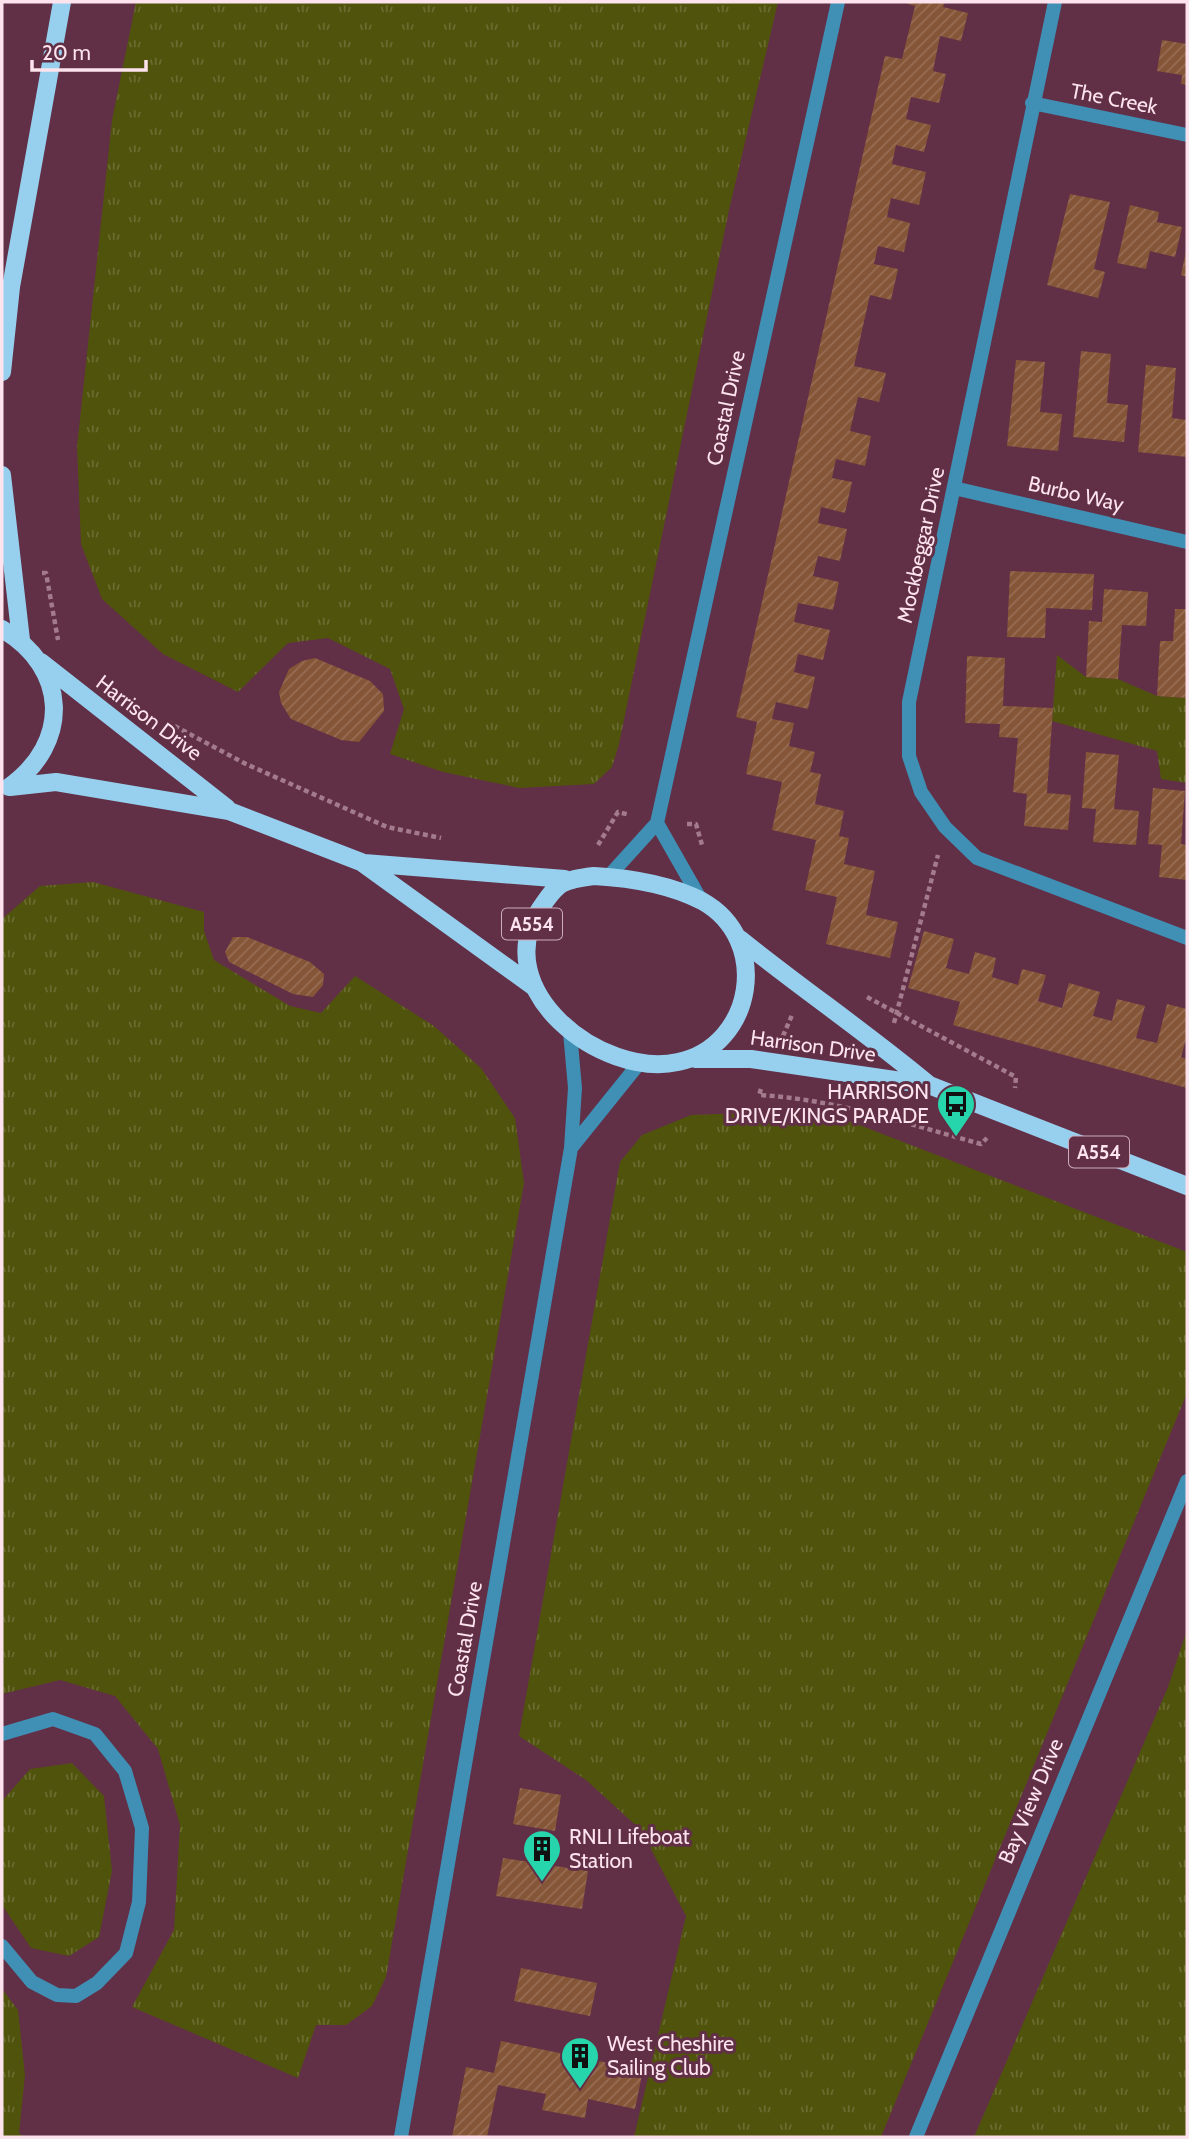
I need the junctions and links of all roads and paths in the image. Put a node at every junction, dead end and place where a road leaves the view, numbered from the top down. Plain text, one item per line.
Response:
1 (62, 2) edge
2 (838, 2) edge
3 (1055, 2) edge
4 (1032, 103) junction
5 (1187, 135) edge
6 (2, 372) edge
7 (2, 475) edge
8 (954, 488) junction
9 (1187, 542) edge
10 (12, 574) junction
11 (2, 629) edge
12 (21, 640) junction
13 (58, 643) dead end
14 (41, 662) junction
15 (161, 719) dead end
16 (6, 789) edge
17 (229, 811) junction
18 (657, 823) junction
19 (945, 827) junction
20 (454, 841) dead end
21 (587, 847) dead end
22 (703, 848) dead end
23 (361, 862) junction
24 (609, 876) junction
25 (565, 879) junction
26 (702, 901) junction
27 (1187, 938) edge
28 (740, 939) junction
29 (534, 986) junction
30 (570, 1032) junction
31 (887, 1049) junction
32 (691, 1059) junction
33 (641, 1061) junction
34 (929, 1085) junction
35 (571, 1148) junction
36 (1187, 1186) edge
37 (1187, 1481) edge
38 (2, 1734) edge
39 (2, 1946) edge
40 (401, 2137) edge
41 (916, 2137) edge

1 - 6 main road
2 - 18 street, Coastal Drive
3 - 4 street, Mockbeggar Drive
4 - 5 street, The Creek
4 - 8 street, Mockbeggar Drive
7 - 10 main road
8 - 9 street, Burbo Way
8 - 19 street, Mockbeggar Drive
10 - 12 main road
10 - 13 path
11 - 12 main road
12 - 14 main road
14 - 16 main road
14 - 17 main road, Harrison Drive / A554
15 - 20 path
16 - 17 main road, Harrison Drive / A554
17 - 23 main road, Harrison Drive / A554
18 - 21 path
18 - 22 path
18 - 24 street, Coastal Drive
18 - 26 street
19 - 27 street, Mockbeggar Drive
19 - 31 path
23 - 25 main road, Harrison Drive / A554
23 - 29 main road, Harrison Drive / A554
24 - 25 main road, A554
24 - 26 main road, A554
25 - 29 main road, A554
26 - 28 main road, A554
28 - 31 main road, Harrison Drive / A554
28 - 32 main road, A554
29 - 30 main road, A554
30 - 33 main road, A554
30 - 35 street, Coastal Drive
31 - 34 main road, Harrison Drive / A554
32 - 33 main road, A554
32 - 34 main road, Harrison Drive / A554
33 - 35 street
34 - 36 main road, Harrison Drive / A554
35 - 40 street, Coastal Drive
37 - 41 street, Bay View Drive
38 - 39 street

